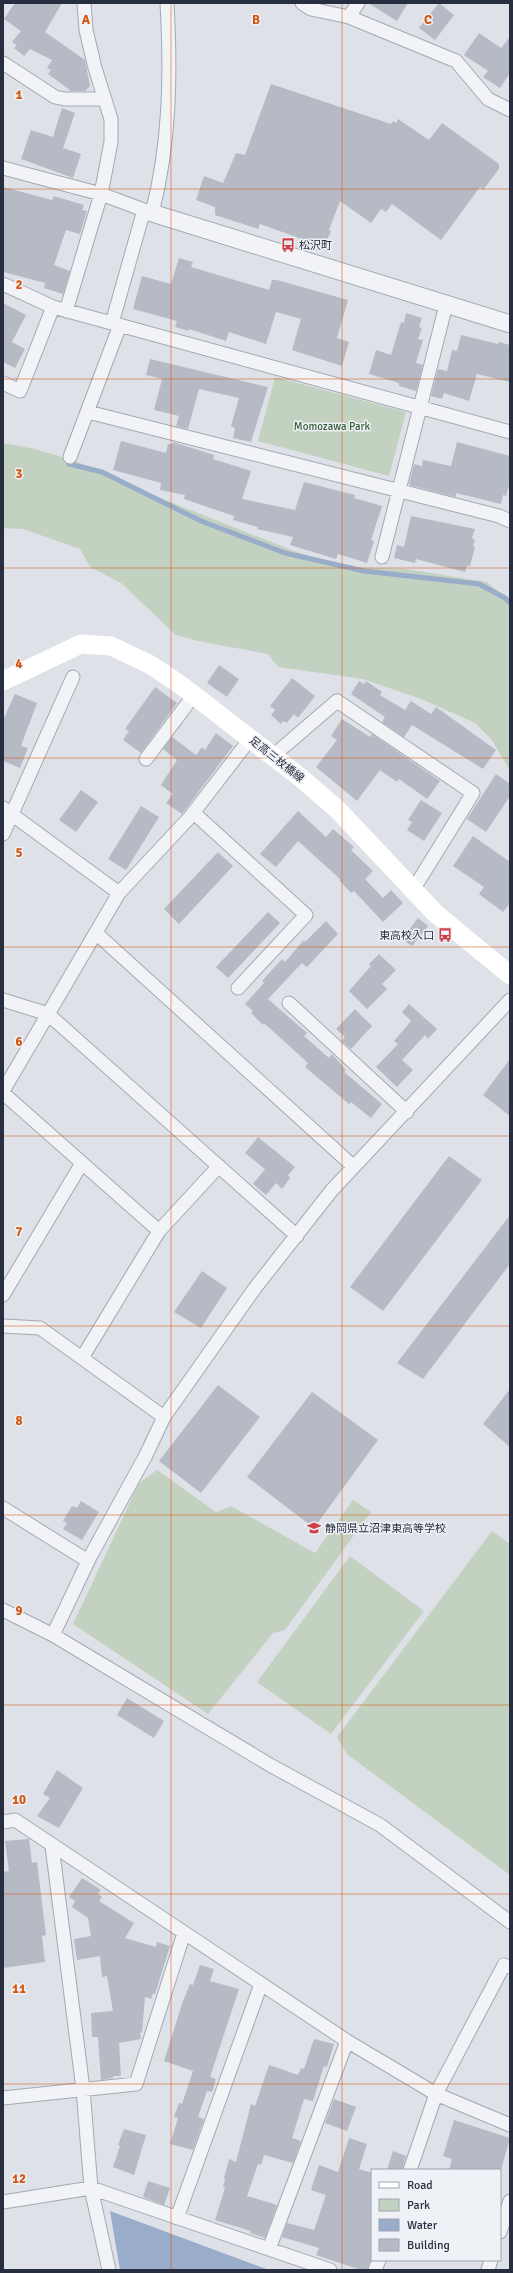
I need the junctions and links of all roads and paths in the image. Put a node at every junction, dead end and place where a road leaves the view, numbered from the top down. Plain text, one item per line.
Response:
1 (84, 3) edge
2 (167, 3) edge
3 (302, 3) edge
4 (358, 3) edge
5 (349, 16) junction
6 (3, 63) edge
7 (105, 99) junction
8 (510, 110) edge
9 (3, 168) edge
10 (101, 194) junction
11 (148, 211) junction
12 (3, 284) edge
13 (446, 305) junction
14 (53, 307) junction
15 (66, 311) junction
16 (116, 324) junction
17 (510, 324) edge
18 (3, 383) edge
19 (420, 407) junction
20 (88, 412) junction
21 (510, 432) edge
22 (70, 457) dead end
23 (399, 491) junction
24 (510, 521) edge
25 (382, 557) dead end
26 (73, 678) dead end
27 (3, 681) edge
28 (194, 695) junction
29 (250, 738) junction
30 (273, 756) junction
31 (146, 759) dead end
32 (7, 811) edge
33 (194, 813) junction
34 (3, 834) edge
35 (413, 890) junction
36 (119, 893) junction
37 (96, 933) junction
38 (510, 975) edge
39 (238, 988) dead end
40 (3, 1000) edge
41 (510, 1000) edge
42 (289, 1003) dead end
43 (48, 1014) junction
44 (3, 1092) edge
45 (407, 1112) junction
46 (82, 1163) junction
47 (219, 1166) junction
48 (354, 1167) junction
49 (159, 1231) junction
50 (297, 1236) junction
51 (3, 1295) edge
52 (3, 1326) edge
53 (82, 1358) junction
54 (164, 1417) junction
55 (3, 1508) edge
56 (88, 1561) junction
57 (3, 1610) edge
58 (53, 1635) junction
59 (3, 1822) edge
60 (52, 1846) junction
61 (510, 1922) edge
62 (184, 1933) junction
63 (510, 1967) edge
64 (261, 1984) junction
65 (347, 2041) junction
66 (83, 2089) junction
67 (436, 2094) junction
68 (3, 2098) edge
69 (510, 2125) edge
70 (410, 2169) edge
71 (91, 2188) junction
72 (510, 2201) edge
73 (3, 2202) edge
74 (177, 2218) junction
75 (501, 2229) edge
76 (269, 2249) junction
77 (109, 2270) edge
78 (330, 2270) edge

1 - 7 street
2 - 11 street
3 - 5 street
4 - 5 street
5 - 8 street
6 - 7 street
7 - 10 street
9 - 10 street
10 - 11 street
10 - 15 street
11 - 13 street
11 - 16 street
12 - 14 street
13 - 17 street
13 - 19 street
14 - 15 street
14 - 18 street
15 - 16 street
16 - 19 street
16 - 20 street
19 - 21 street
19 - 23 street
20 - 22 street
20 - 23 street
23 - 24 street
23 - 25 street
26 - 32 street
27 - 28 main road, 足高三枚橋線
28 - 29 main road, 足高三枚橋線
28 - 31 street
29 - 30 main road, 足高三枚橋線
29 - 33 street
30 - 35 main road, 足高三枚橋線
30 - 35 street
32 - 34 street
32 - 36 street
33 - 36 street
33 - 39 street
35 - 38 main road, 足高三枚橋線
36 - 37 street
37 - 43 street
37 - 48 street
40 - 43 street
41 - 45 street
42 - 45 street
43 - 44 street
43 - 47 street
44 - 46 street
45 - 48 street
46 - 49 street
46 - 51 street
47 - 49 street
47 - 50 street
48 - 50 street
49 - 53 street
50 - 54 street
52 - 53 street
53 - 54 street
54 - 56 street
55 - 56 street
56 - 58 street
57 - 58 street
58 - 61 street
59 - 60 street
60 - 62 street
60 - 66 street
62 - 64 street
62 - 66 street
63 - 67 street
64 - 65 street
64 - 74 street
65 - 67 street
65 - 76 street
66 - 68 street
66 - 71 street
67 - 69 street
67 - 70 street
71 - 73 street
71 - 74 street
71 - 77 street
72 - 75 street
74 - 76 street
76 - 78 street

